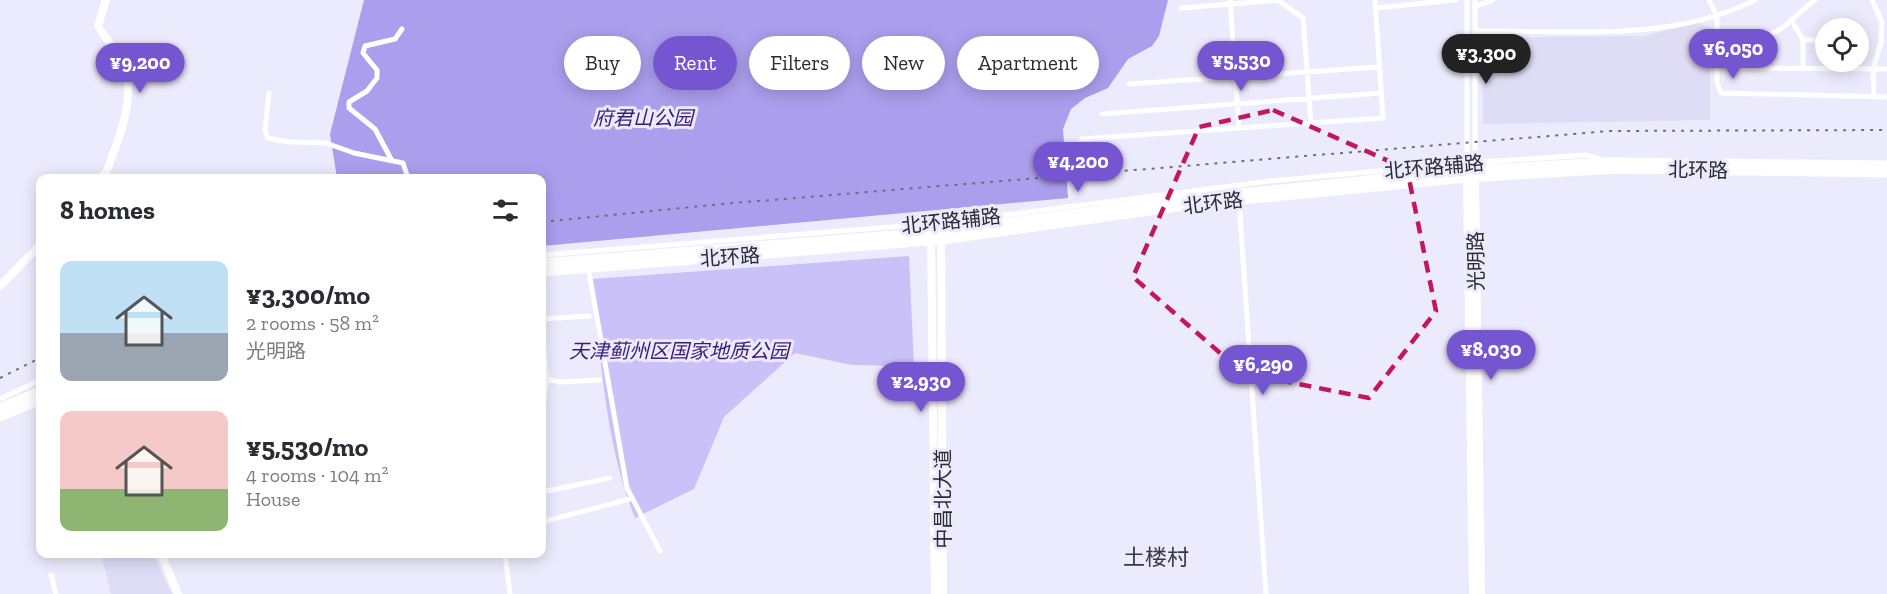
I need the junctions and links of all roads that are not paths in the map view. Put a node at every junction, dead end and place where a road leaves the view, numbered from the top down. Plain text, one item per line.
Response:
1 (106, 0) edge
2 (1375, 0) edge
3 (1456, 0) edge
4 (1467, 0) edge
5 (1474, 0) edge
6 (1493, 0) edge
7 (1709, 0) edge
8 (1755, 0) edge
9 (1815, 0) edge
10 (1872, 0) edge
11 (1280, 1) edge
12 (1230, 2) edge
13 (1474, 7) junction
14 (1181, 8) dead end
15 (1375, 8) junction
16 (1717, 16) junction
17 (1791, 19) junction
18 (402, 29) dead end
19 (1475, 31) junction
20 (1803, 40) junction
21 (1815, 40) edge
22 (1379, 67) junction
23 (1803, 69) junction
24 (1873, 69) junction
25 (1887, 69) edge
26 (1307, 72) junction
27 (1236, 77) junction
28 (1129, 84) dead end
29 (269, 93) dead end
30 (1381, 93) junction
31 (1874, 96) junction
32 (1887, 97) edge
33 (1309, 99) junction
34 (1237, 104) junction
35 (1102, 114) dead end
36 (1311, 123) junction
37 (1239, 128) junction
38 (1081, 139) dead end
39 (391, 159) junction
40 (1887, 165) edge
41 (1471, 170) junction
42 (1887, 173) edge
43 (105, 174) edge
44 (407, 174) edge
45 (1239, 200) junction
46 (937, 232) junction
47 (36, 249) edge
48 (546, 259) edge
49 (546, 272) edge
50 (589, 272) dead end
51 (0, 286) edge
52 (589, 316) dead end
53 (546, 319) edge
54 (546, 379) edge
55 (600, 380) dead end
56 (36, 382) edge
57 (36, 393) edge
58 (0, 399) edge
59 (36, 402) edge
60 (0, 408) edge
61 (0, 417) edge
62 (610, 478) dead end
63 (546, 491) edge
64 (630, 499) junction
65 (546, 521) edge
66 (660, 551) dead end
67 (163, 558) edge
68 (506, 558) edge
69 (51, 575) dead end
70 (56, 594) edge
71 (178, 594) edge
72 (510, 594) edge
73 (934, 594) edge
74 (943, 594) edge
75 (1266, 594) edge
76 (1473, 594) edge
77 (1481, 594) edge

1 - 43 street
2 - 15 street
3 - 15 street
4 - 41 street, 光明路
5 - 13 street, 光明路
6 - 13 street
7 - 16 street
8 - 16 street
9 - 17 street
10 - 24 street
11 - 12 street
11 - 26 street
12 - 14 street
12 - 27 street
13 - 19 street, 光明路
15 - 22 street
16 - 19 street
16 - 31 street
17 - 20 street
17 - 23 street
18 - 39 street
19 - 41 street, 光明路
20 - 21 street
20 - 23 street
22 - 26 street
22 - 30 street
23 - 24 street
24 - 25 street
24 - 31 street
26 - 27 street
26 - 33 street
27 - 28 street
27 - 34 street
29 - 39 street
30 - 33 street
30 - 36 street
31 - 32 street
33 - 34 street
33 - 36 street
34 - 35 street
34 - 37 street
36 - 37 street
37 - 38 street
39 - 44 street
40 - 41 highway, 北环路
41 - 42 highway, 北环路
41 - 45 highway, 北环路
41 - 46 highway, 北环路
41 - 76 street, 光明路
41 - 77 street, 光明路
45 - 46 highway, 北环路
45 - 75 street
46 - 48 highway, 北环路
46 - 49 highway, 北环路
46 - 73 street, 中昌北大道
46 - 74 street, 中昌北大道
47 - 51 street
50 - 64 street
52 - 53 street
54 - 55 street
56 - 58 street
57 - 60 highway
59 - 61 highway
62 - 63 street
64 - 65 street
64 - 66 street
67 - 71 street
68 - 72 street
69 - 70 street

